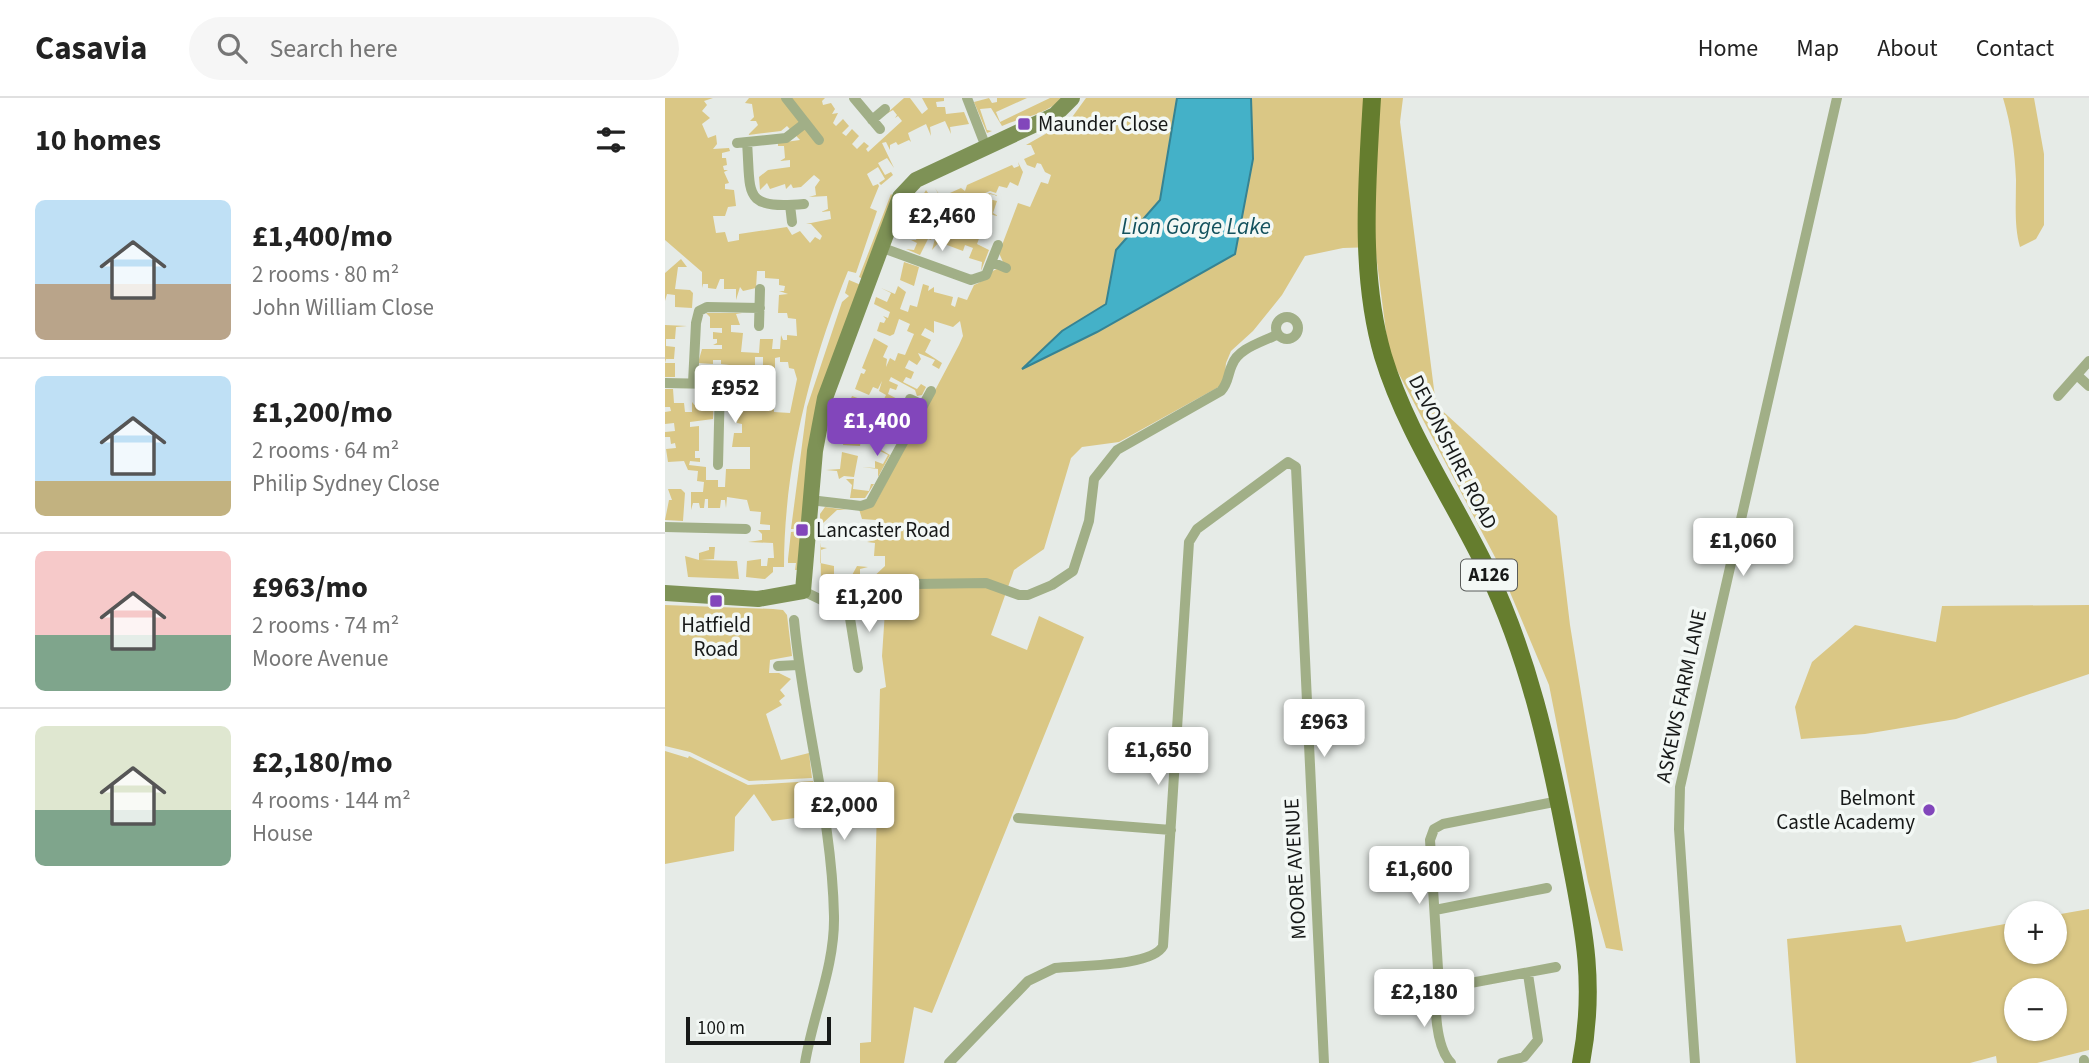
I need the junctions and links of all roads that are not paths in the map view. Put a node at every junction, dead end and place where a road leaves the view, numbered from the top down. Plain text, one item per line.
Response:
1 (786, 98) edge
2 (854, 98) edge
3 (967, 98) edge
4 (1072, 98) edge
5 (1372, 98) edge
6 (1837, 98) edge
7 (885, 109) dead end
8 (804, 124) junction
9 (819, 140) dead end
10 (986, 147) junction
11 (804, 204) dead end
12 (790, 205) junction
13 (792, 222) dead end
14 (998, 245) dead end
15 (880, 247) junction
16 (992, 262) junction
17 (1006, 268) dead end
18 (760, 289) dead end
19 (760, 309) junction
20 (759, 326) dead end
21 (1278, 334) dead end
22 (2089, 361) edge
23 (2078, 376) junction
24 (665, 383) edge
25 (694, 383) junction
26 (720, 384) junction
27 (761, 385) dead end
28 (2089, 386) edge
29 (931, 391) dead end
30 (2058, 396) dead end
31 (910, 399) dead end
32 (923, 405) junction
33 (718, 450) junction
34 (732, 451) dead end
35 (718, 465) dead end
36 (810, 500) junction
37 (665, 527) edge
38 (746, 529) dead end
39 (803, 591) junction
40 (665, 593) edge
41 (848, 606) junction
42 (795, 620) dead end
43 (798, 665) junction
44 (778, 666) dead end
45 (858, 667) dead end
46 (1559, 801) junction
47 (1018, 818) dead end
48 (1171, 830) junction
49 (1547, 888) dead end
50 (1435, 910) junction
51 (1556, 967) dead end
52 (1528, 974) junction
53 (1439, 985) junction
54 (805, 1063) edge
55 (949, 1063) edge
56 (1324, 1063) edge
57 (1451, 1063) edge
58 (1502, 1063) edge
59 (1581, 1063) edge
60 (1695, 1063) edge

1 - 8 street
2 - 7 street
3 - 10 street
4 - 10 street
5 - 46 main road, DEVONSHIRE ROAD / A126
6 - 60 street, ASKEWS FARM LANE
8 - 9 street
8 - 12 street
10 - 15 street
11 - 12 street
12 - 13 street
14 - 16 street
15 - 16 street
15 - 36 street
16 - 17 street
18 - 19 street
19 - 20 street
19 - 25 street
21 - 41 street
22 - 23 street
23 - 28 street
23 - 30 street
24 - 25 street
25 - 26 street
26 - 27 street
26 - 33 street
29 - 32 street
31 - 32 street
32 - 36 street
33 - 34 street
33 - 35 street
36 - 39 street
37 - 38 street
39 - 40 street
39 - 41 street
41 - 45 street
42 - 43 street
43 - 44 street
43 - 54 street
46 - 50 street
46 - 59 main road, DEVONSHIRE ROAD / A126
47 - 48 street
48 - 55 street
48 - 56 street, MOORE AVENUE
49 - 50 street
50 - 53 street
51 - 52 street
52 - 53 street
52 - 58 street
53 - 57 street

